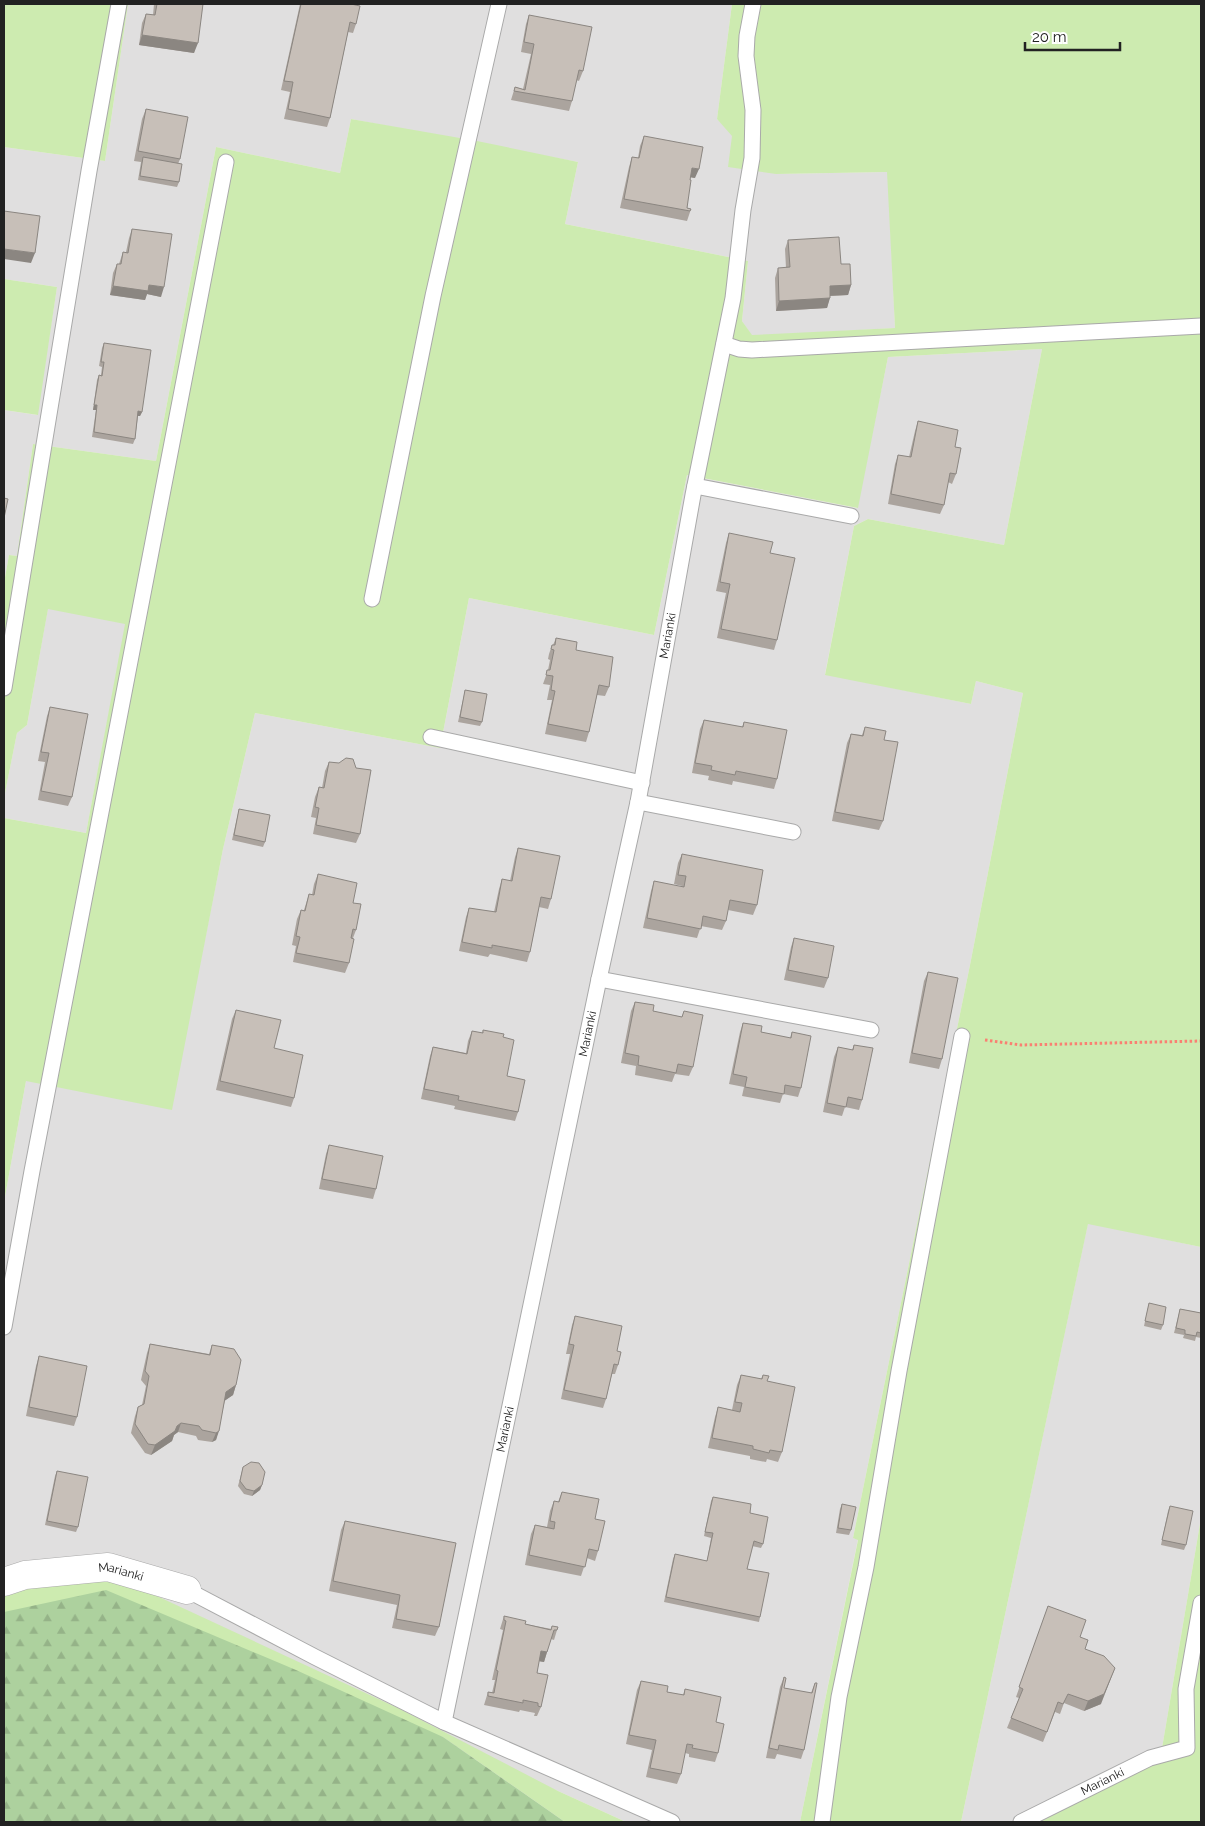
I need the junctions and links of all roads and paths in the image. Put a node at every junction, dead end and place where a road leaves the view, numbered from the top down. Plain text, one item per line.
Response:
1 (119, 4) edge
2 (499, 4) edge
3 (752, 4) edge
4 (226, 162) dead end
5 (1201, 326) edge
6 (724, 344) junction
7 (695, 486) junction
8 (851, 516) dead end
9 (372, 599) dead end
10 (4, 688) edge
11 (431, 737) dead end
12 (642, 783) junction
13 (638, 802) junction
14 (793, 832) dead end
15 (598, 979) junction
16 (871, 1030) dead end
17 (962, 1036) joint
18 (1201, 1041) edge
19 (4, 1328) edge
20 (4, 1582) edge
21 (187, 1590) joint
22 (1201, 1603) edge
23 (444, 1722) junction
24 (672, 1822) edge
25 (822, 1822) edge
26 (1021, 1822) edge

1 - 10 lane
2 - 9 lane
3 - 6 lane, Marianki
4 - 19 lane
5 - 6 lane
6 - 7 lane, Marianki
7 - 8 lane
7 - 12 lane, Marianki
11 - 12 lane
12 - 13 lane, Marianki
13 - 14 lane
13 - 15 lane, Marianki
15 - 16 lane
15 - 23 lane, Marianki
17 - 18 path
17 - 25 lane
20 - 21 street, Marianki
21 - 23 lane, Marianki
22 - 26 lane, Marianki
23 - 24 lane, Marianki

